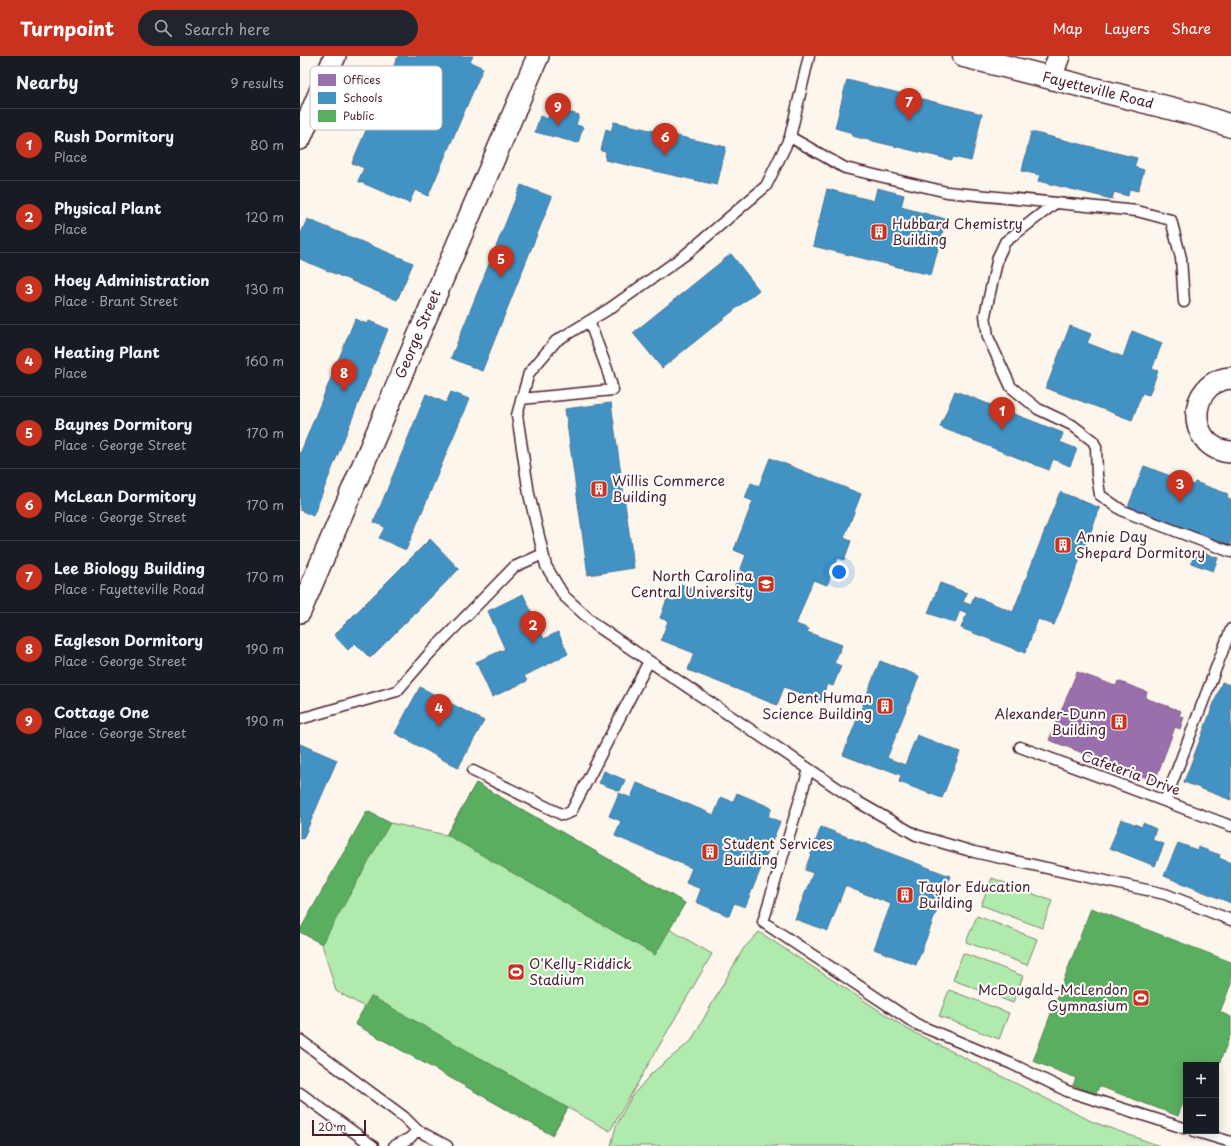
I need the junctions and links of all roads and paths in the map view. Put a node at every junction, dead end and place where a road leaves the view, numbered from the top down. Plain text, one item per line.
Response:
1 (335, 56) edge
2 (538, 56) edge
3 (809, 56) edge
4 (964, 56) edge
5 (1059, 56) edge
6 (331, 66) edge
7 (1051, 78) junction
8 (310, 115) edge
9 (1231, 126) edge
10 (790, 136) junction
11 (300, 139) edge
12 (1054, 204) junction
13 (1184, 302) dead end
14 (589, 321) junction
15 (1231, 378) edge
16 (522, 399) junction
17 (1231, 452) edge
18 (1231, 552) edge
19 (543, 554) junction
20 (300, 612) edge
21 (1231, 629) edge
22 (649, 661) junction
23 (300, 719) edge
24 (1020, 747) dead end
25 (809, 769) junction
26 (473, 771) dead end
27 (1165, 801) junction
28 (1231, 826) edge
29 (1231, 920) edge
30 (300, 1040) edge
31 (300, 1093) edge
32 (1183, 1127) edge
33 (417, 1130) junction
34 (1206, 1134) edge
35 (1231, 1142) edge
36 (373, 1146) edge
37 (394, 1146) edge
38 (447, 1146) edge

1 - 6 street
2 - 20 street, George Street
3 - 10 lane
4 - 7 main road, Fayetteville Road
5 - 7 street
7 - 9 main road, Fayetteville Road
8 - 11 street
10 - 12 lane
10 - 14 lane
12 - 13 lane
12 - 18 lane
14 - 16 lane
14 - 16 lane
15 - 17 street
16 - 19 lane
19 - 22 lane
19 - 23 lane
21 - 27 lane
22 - 25 lane
22 - 26 lane
24 - 27 lane, Cafeteria Drive
25 - 29 lane
25 - 32 lane
27 - 28 lane, Cafeteria Drive
30 - 33 lane
31 - 36 lane
33 - 37 lane
33 - 38 lane
34 - 35 lane

